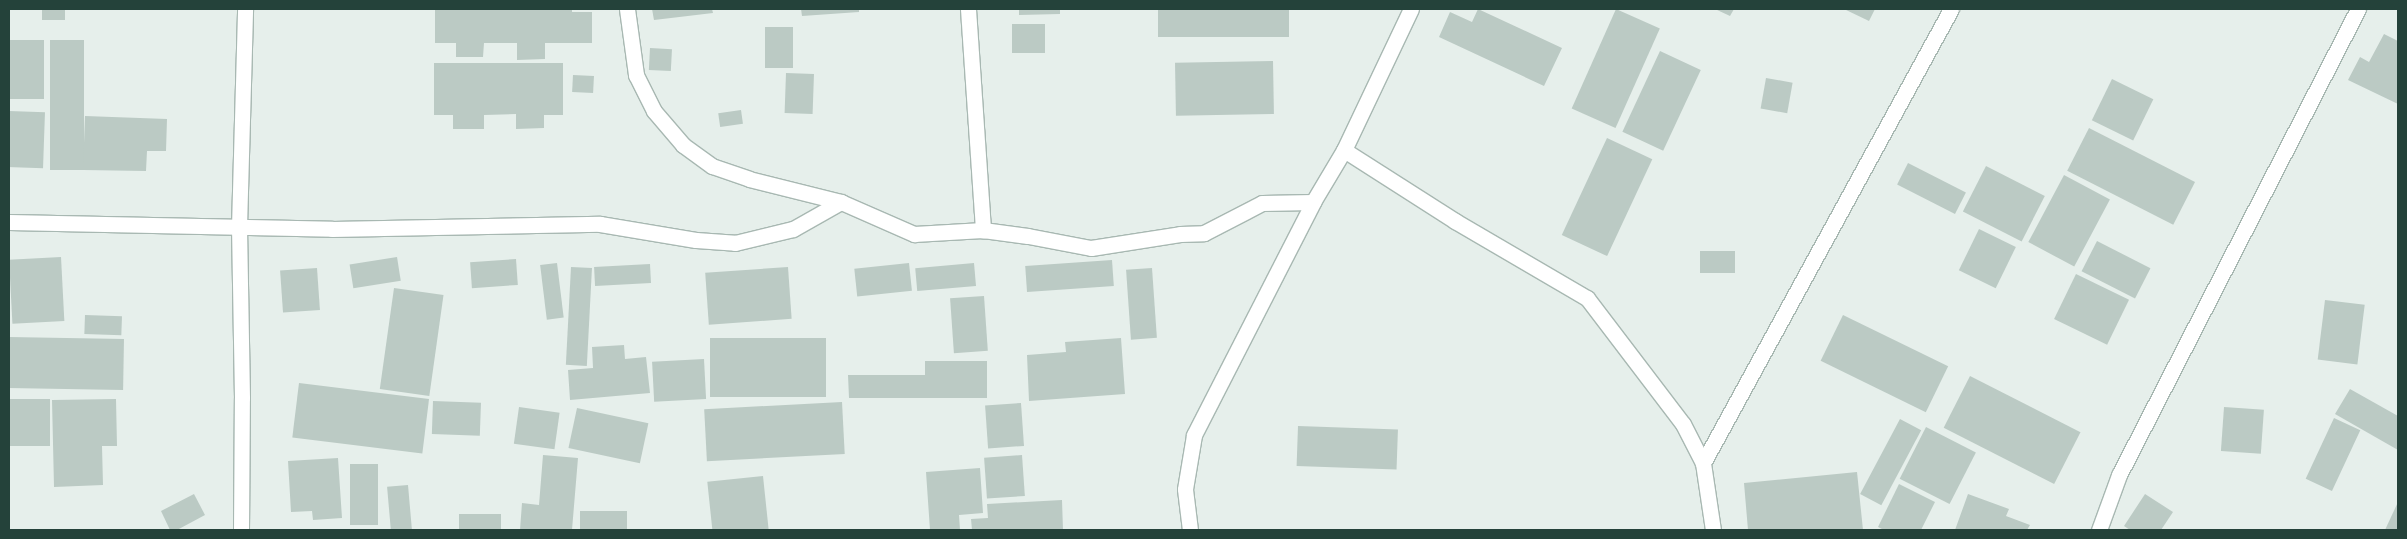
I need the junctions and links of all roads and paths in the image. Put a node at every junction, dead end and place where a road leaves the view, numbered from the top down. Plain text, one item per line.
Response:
1 (245, 9) edge
2 (627, 9) edge
3 (968, 9) edge
4 (1412, 9) edge
5 (1951, 9) edge
6 (2358, 9) edge
7 (1344, 150) junction
8 (841, 202) junction
9 (1313, 202) junction
10 (9, 222) edge
11 (239, 227) junction
12 (983, 230) junction
13 (1703, 463) junction
14 (241, 530) edge
15 (1190, 530) edge
16 (1713, 530) edge
17 (2099, 530) edge

1 - 11 street
2 - 8 street
3 - 12 street
4 - 7 street
5 - 13 street
6 - 17 street
7 - 9 street
7 - 13 street
8 - 11 street
8 - 12 street
9 - 12 street
9 - 15 street
10 - 11 street
11 - 14 street
13 - 16 street

